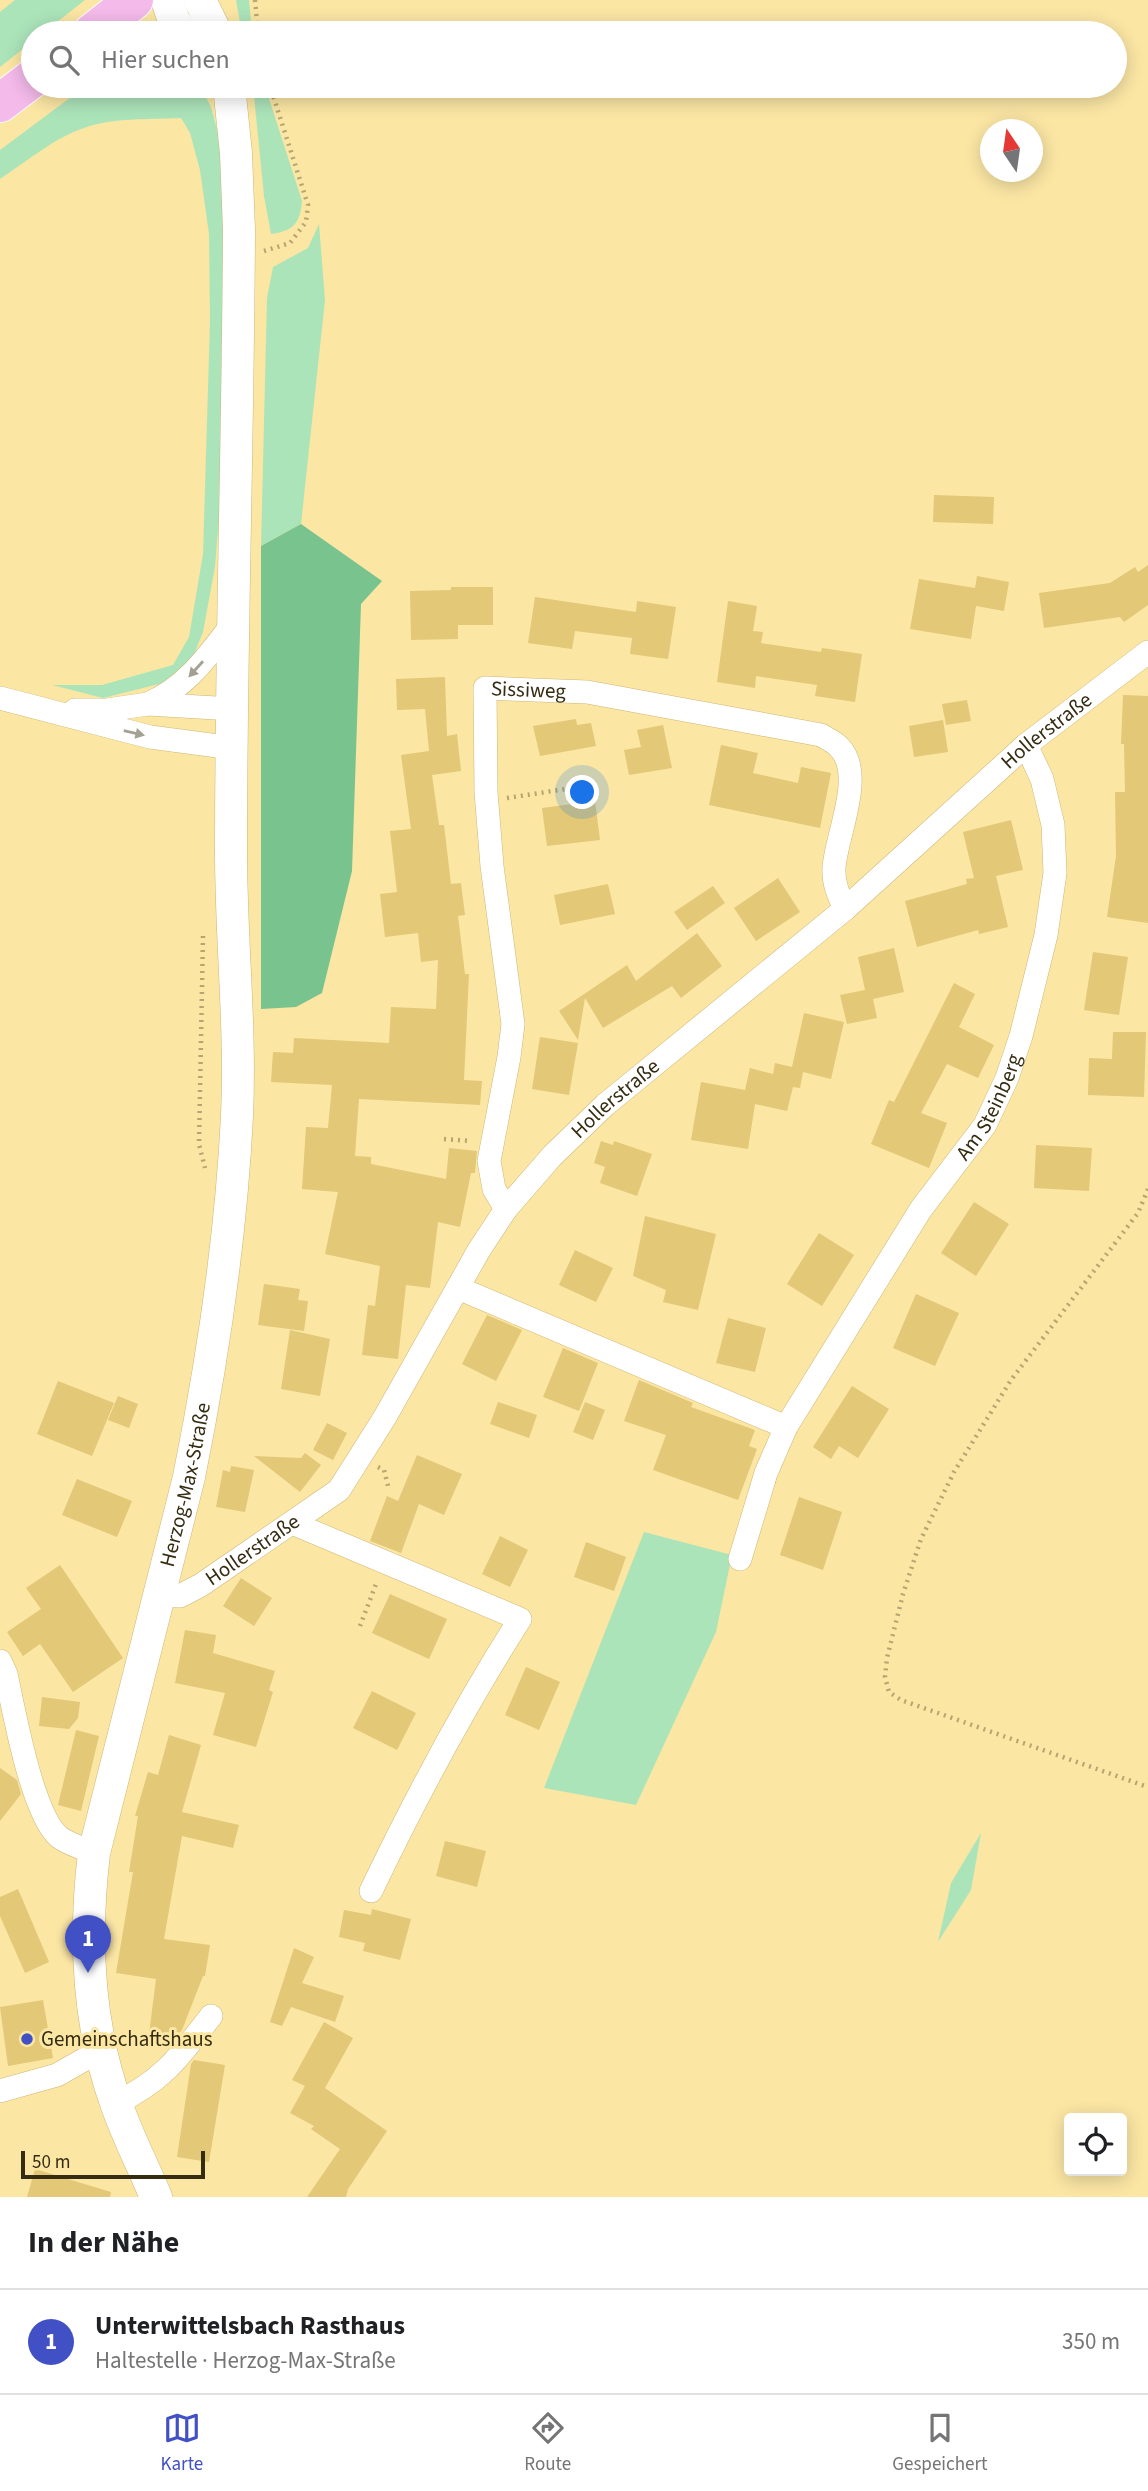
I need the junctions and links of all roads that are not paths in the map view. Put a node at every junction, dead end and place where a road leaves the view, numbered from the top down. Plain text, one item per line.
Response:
1 (134, 0) edge
2 (167, 0) edge
3 (200, 0) edge
4 (107, 21) edge
5 (174, 21) edge
6 (210, 21) edge
7 (21, 87) edge
8 (215, 98) edge
9 (230, 98) edge
10 (0, 103) edge
11 (236, 153) junction
12 (235, 621) junction
13 (1148, 652) edge
14 (0, 698) edge
15 (148, 704) junction
16 (233, 709) junction
17 (44, 710) junction
18 (1026, 745) junction
19 (233, 748) junction
20 (845, 909) junction
21 (506, 1209) junction
22 (458, 1288) junction
23 (786, 1427) junction
24 (292, 1523) junction
25 (740, 1559) dead end
26 (159, 1595) junction
27 (0, 1661) edge
28 (94, 1853) junction
29 (371, 1891) dead end
30 (211, 2016) dead end
31 (100, 2050) junction
32 (0, 2091) edge
33 (116, 2103) junction
34 (156, 2197) edge

1 - 4 highway
2 - 5 main road
3 - 6 main road
7 - 10 highway
8 - 11 main road
9 - 11 main road, Herzog-Max-Straße
11 - 12 main road, Herzog-Max-Straße
12 -> 15 street
12 - 16 main road, Herzog-Max-Straße
13 - 18 street, Hollerstraße
14 - 17 street
15 - 16 street
15 - 17 street
16 - 19 main road, Herzog-Max-Straße
17 -> 19 street
18 - 20 street, Hollerstraße
18 - 23 street, Am Steinberg
19 - 26 main road, Herzog-Max-Straße
20 - 21 street, Hollerstraße
20 - 21 street, Sissiweg
21 - 22 street, Hollerstraße
22 - 23 street
22 - 24 street, Hollerstraße
23 - 25 street, Am Steinberg
24 - 26 street, Hollerstraße
24 - 29 street
26 - 28 main road, Herzog-Max-Straße
27 - 28 street
28 - 31 main road, Herzog-Max-Straße
30 - 33 street
31 - 32 street
31 - 33 main road, Herzog-Max-Straße
33 - 34 main road, Herzog-Max-Straße

